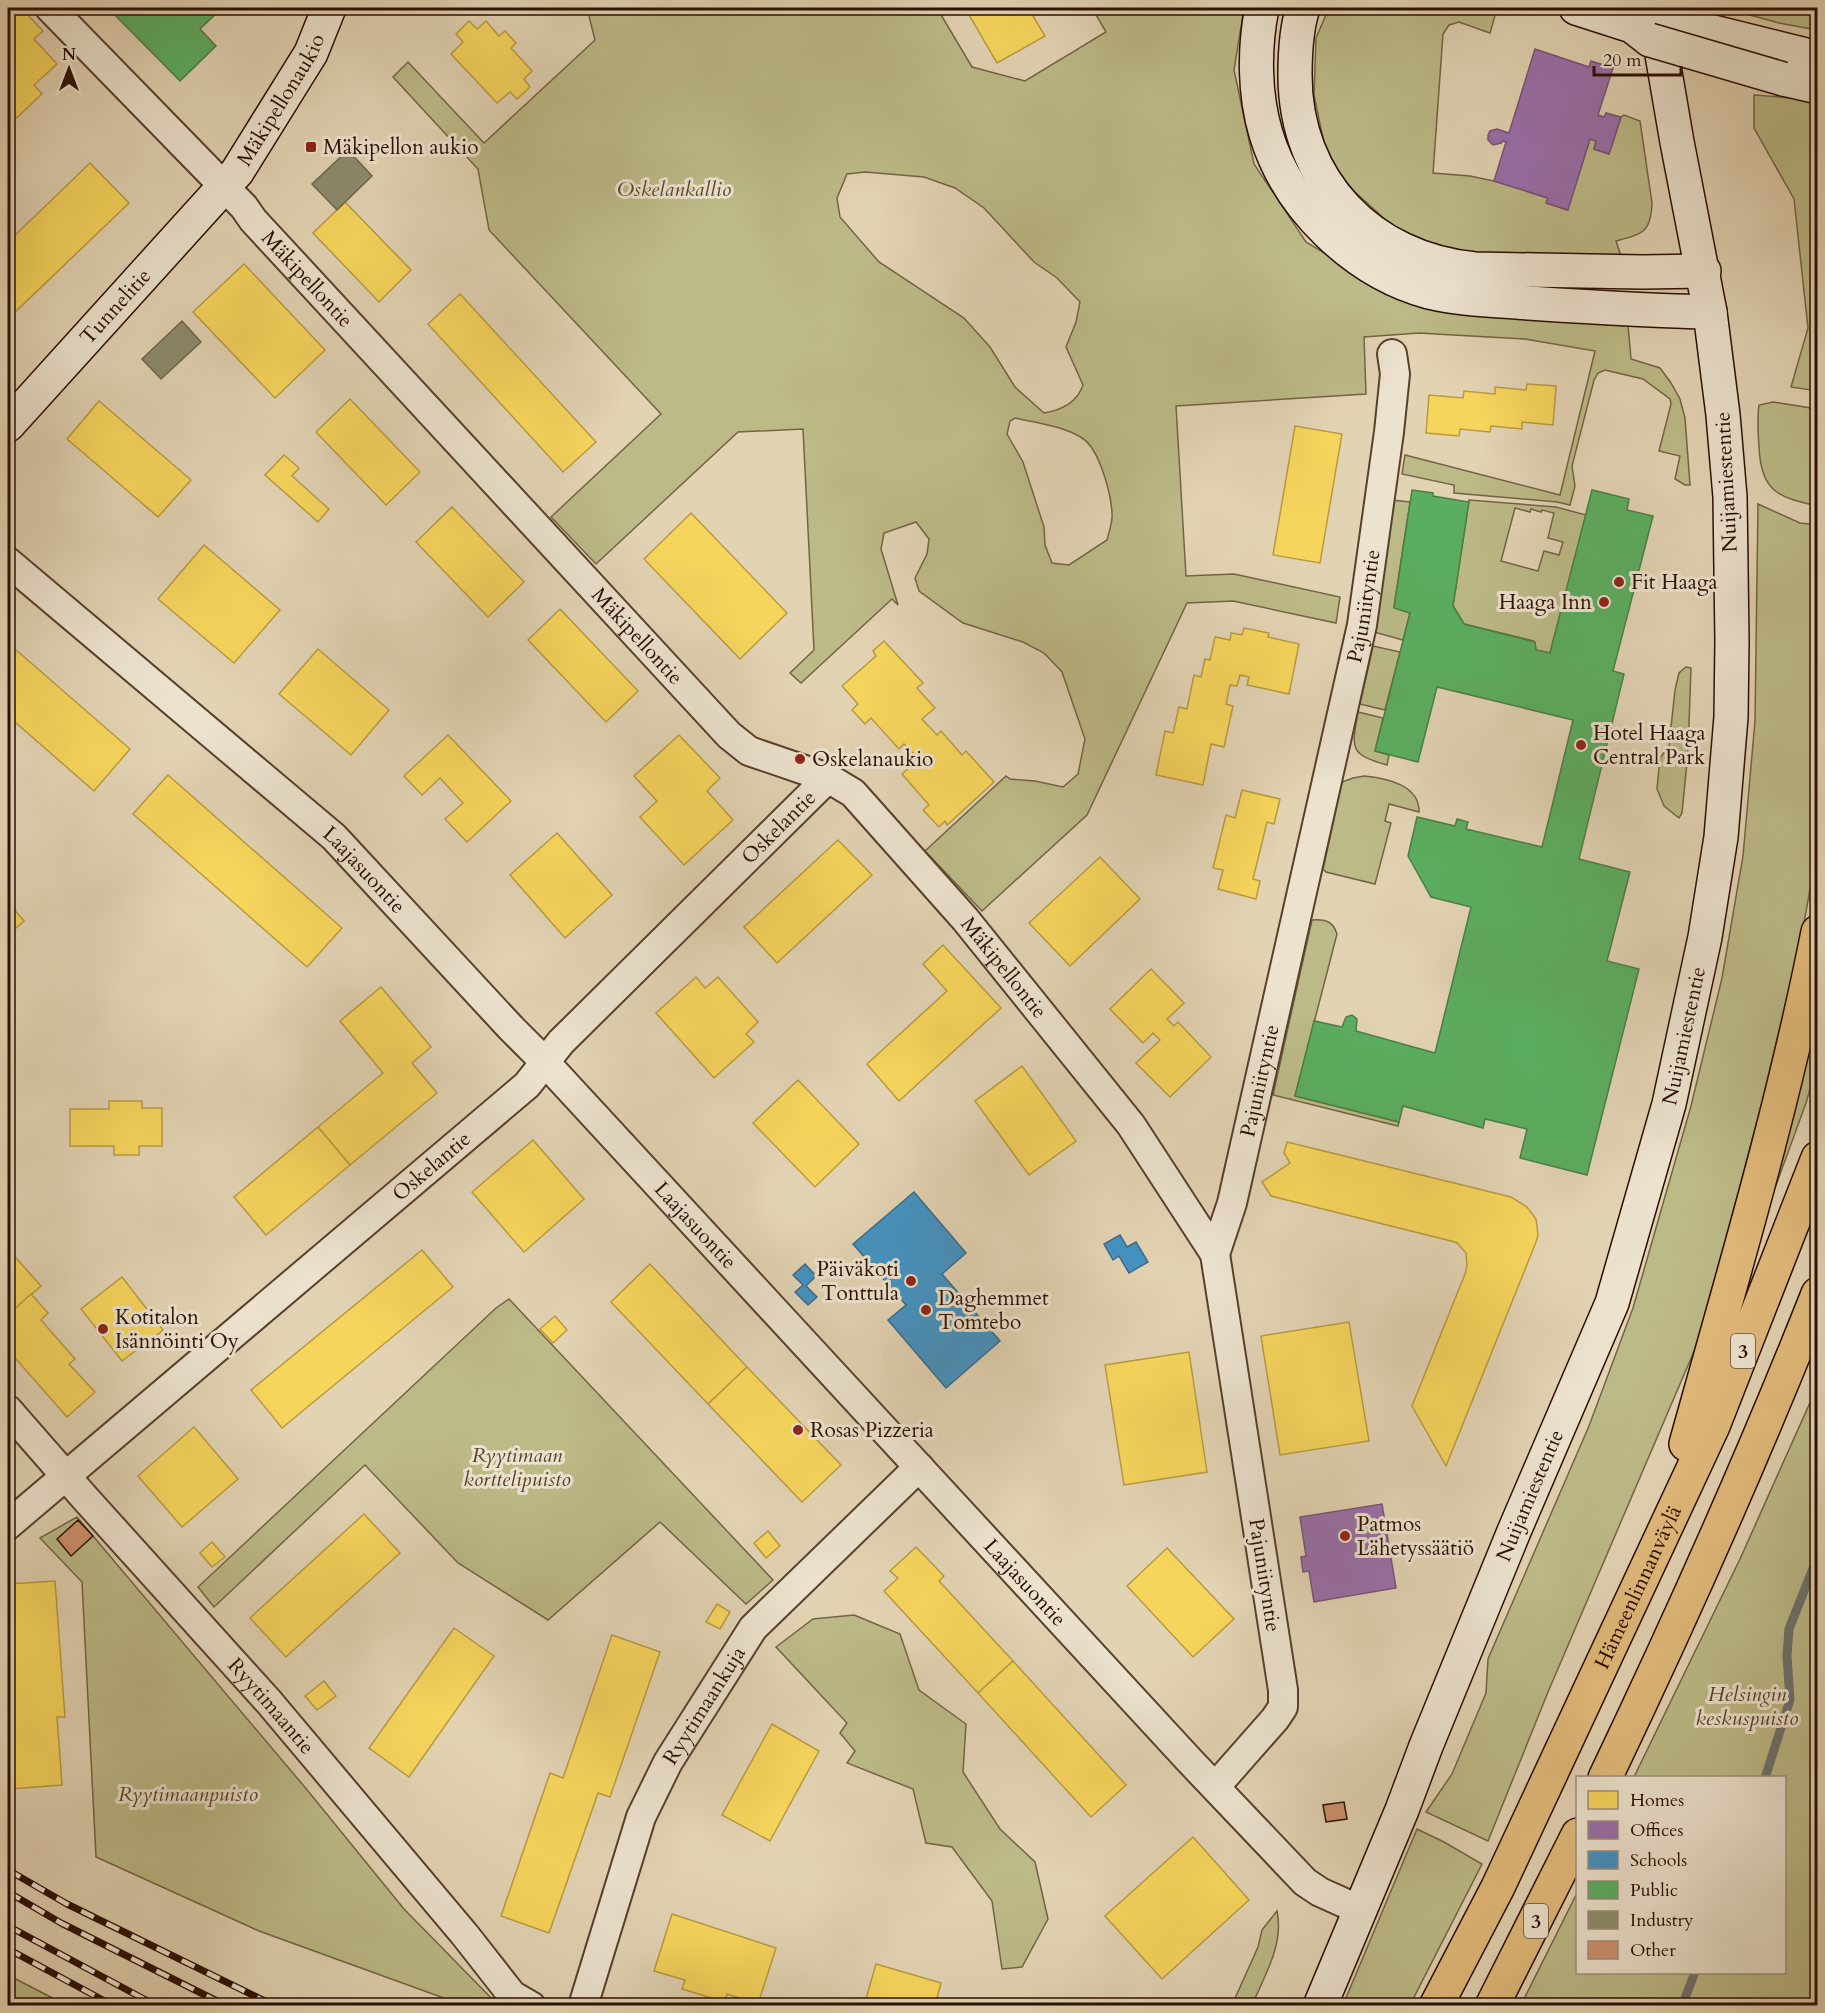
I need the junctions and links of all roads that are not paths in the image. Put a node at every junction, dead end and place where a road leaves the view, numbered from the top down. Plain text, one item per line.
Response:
1 (50, 8) edge
2 (329, 8) edge
3 (1262, 8) edge
4 (1303, 8) edge
5 (1576, 8) edge
6 (1643, 17) edge
7 (1818, 58) edge
8 (1780, 64) junction
9 (1818, 87) edge
10 (225, 187) junction
11 (1704, 271) junction
12 (1710, 312) junction
13 (1392, 354) dead end
14 (8, 425) edge
15 (8, 562) edge
16 (828, 778) junction
17 (1818, 932) edge
18 (544, 1060) junction
19 (1818, 1158) edge
20 (1215, 1254) junction
21 (1818, 1294) edge
22 (8, 1410) edge
23 (919, 1467) junction
24 (65, 1475) junction
25 (8, 1525) edge
26 (1660, 1540) junction
27 (1606, 1776) edge
28 (1216, 1786) junction
29 (1576, 1839) edge
30 (1360, 1910) junction
31 (531, 2006) edge
32 (583, 2006) edge
33 (1320, 2006) edge
34 (1436, 2006) edge
35 (1491, 2006) edge

1 - 10 street, Mäkipellontie
2 - 10 street, Mäkipellonaukio
3 - 12 street
4 - 11 street
5 - 6 street
6 - 8 street, bridge
6 - 11 street, Nuijamiestentie
7 - 8 street
8 - 9 street
10 - 14 street, Tunnelitie
10 - 16 street, Mäkipellontie
11 - 12 street, Nuijamiestentie
12 - 30 street, Nuijamiestentie
13 - 20 street, Pajuniityntie
15 - 18 street, Laajasuontie
16 - 18 street, Oskelantie
16 - 20 street, Mäkipellontie
17 - 26 highway
18 - 23 street, Laajasuontie
18 - 24 street, Oskelantie
19 - 26 highway, Hämeenlinnanväylä / 3
20 - 28 street, Pajuniityntie
21 - 27 highway, 3
22 - 24 street, Ryytimaantie
23 - 28 street, Laajasuontie
23 - 32 street, Ryytimaankuja
24 - 25 street, Oskelantie
24 - 31 street, Ryytimaantie
26 - 34 highway, Hämeenlinnanväylä / 3
28 - 30 street, Laajasuontie
29 - 35 highway, 3
30 - 33 street, Nuijamiestentie

